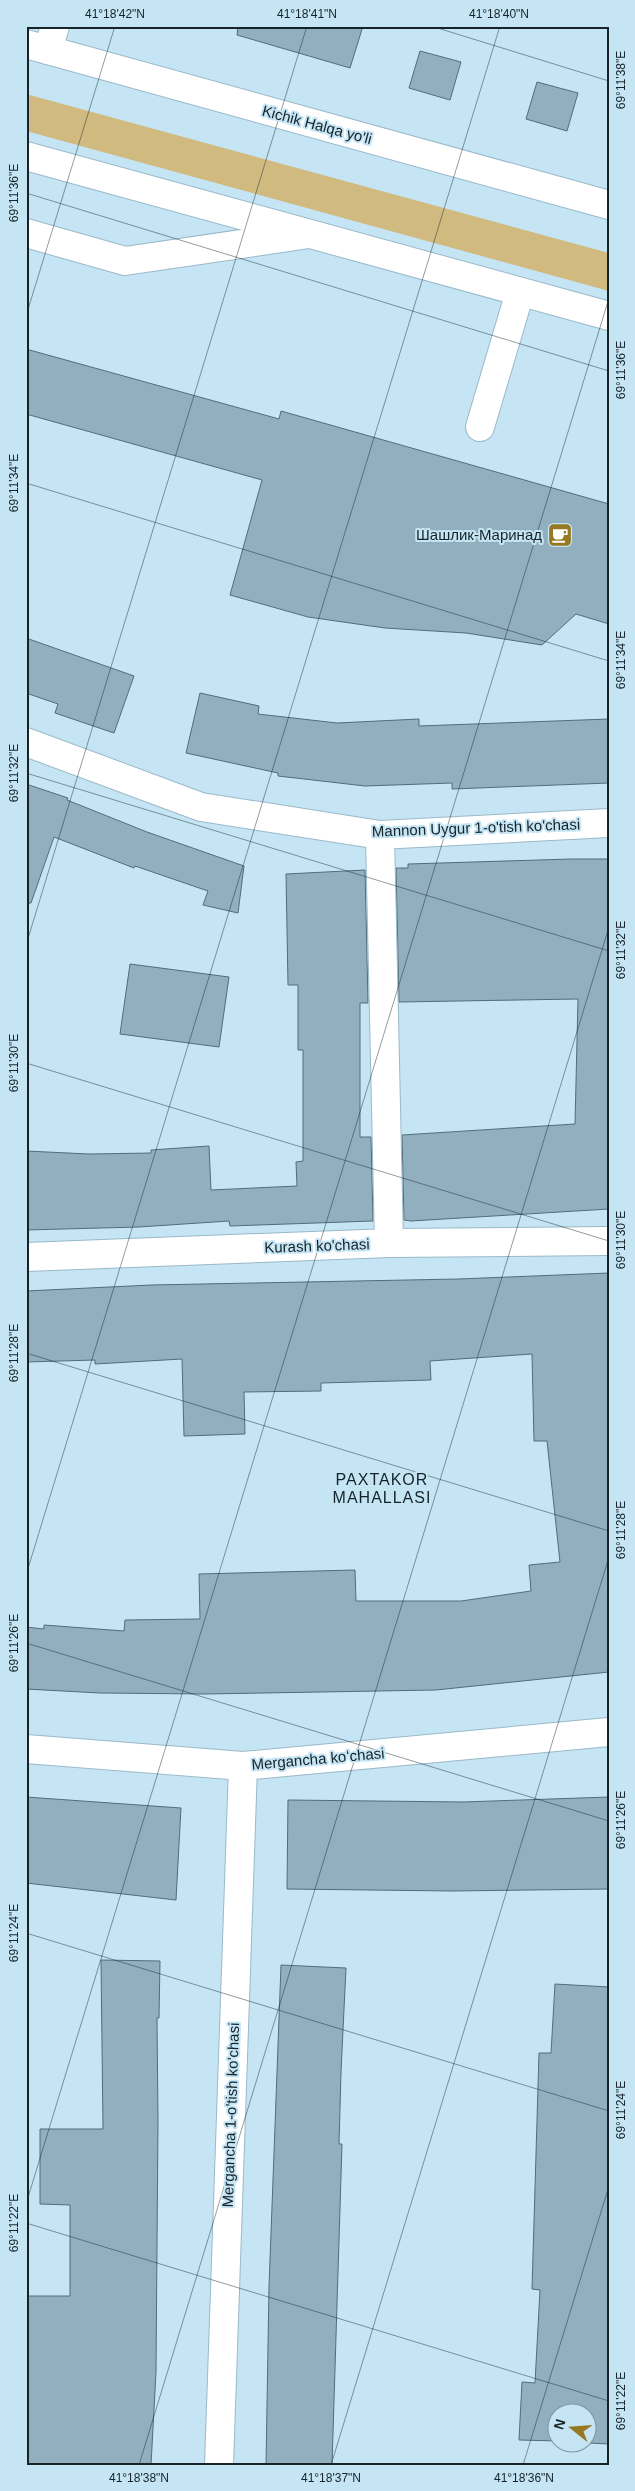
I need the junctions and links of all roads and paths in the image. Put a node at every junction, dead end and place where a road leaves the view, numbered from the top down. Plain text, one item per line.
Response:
1 (43, 40) edge
2 (26, 156) edge
3 (609, 205) edge
4 (26, 233) edge
5 (310, 234) junction
6 (520, 292) junction
7 (609, 316) edge
8 (480, 427) dead end
9 (26, 742) edge
10 (609, 823) edge
11 (380, 835) junction
12 (609, 1241) edge
13 (389, 1243) junction
14 (26, 1257) edge
15 (609, 1732) edge
16 (26, 1749) edge
17 (243, 1766) junction
18 (219, 2465) edge

1 - 3 main road, Kichik Halqa yo'li
2 - 5 main road
4 - 5 main road
5 - 6 main road
6 - 7 main road
6 - 8 main road
9 - 11 main road, Mannon Uygur 1-o'tish ko'chasi
10 - 11 main road, Mannon Uygur 1-o'tish ko'chasi
11 - 13 main road
12 - 13 main road, Kurash ko'chasi
13 - 14 main road, Kurash ko'chasi
15 - 17 main road, Mergancha koʻchasi
16 - 17 main road, Mergancha koʻchasi
17 - 18 main road, Mergancha 1-o'tish ko'chasi

